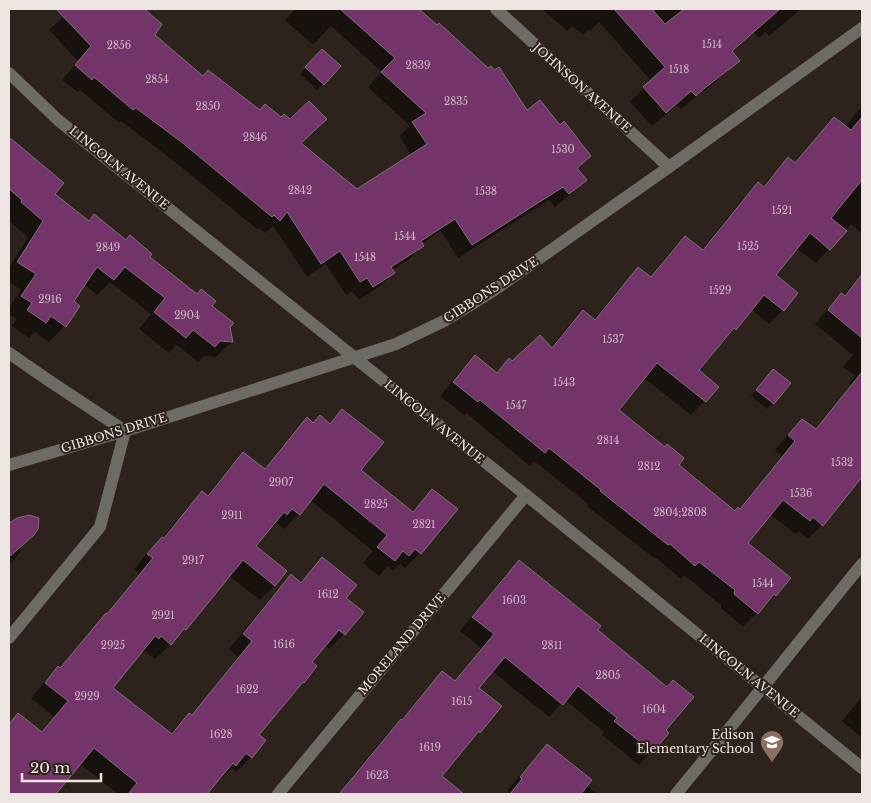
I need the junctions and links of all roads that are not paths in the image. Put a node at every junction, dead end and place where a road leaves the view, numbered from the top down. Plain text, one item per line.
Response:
1 (496, 9) edge
2 (862, 28) edge
3 (9, 73) edge
4 (669, 167) junction
5 (9, 353) edge
6 (353, 357) junction
7 (126, 431) junction
8 (9, 464) edge
9 (526, 494) junction
10 (862, 564) edge
11 (9, 638) edge
12 (763, 687) junction
13 (862, 768) edge
14 (278, 794) edge
15 (676, 794) edge

1 - 4 street, JOHNSON AVENUE
2 - 4 street, GIBBONS DRIVE
3 - 6 street, LINCOLN AVENUE
4 - 6 street, GIBBONS DRIVE
5 - 7 street
6 - 7 street, GIBBONS DRIVE
6 - 9 street, LINCOLN AVENUE
7 - 8 street, GIBBONS DRIVE
7 - 11 street
9 - 12 street, LINCOLN AVENUE
9 - 14 street, MORELAND DRIVE
10 - 12 street
12 - 13 street, LINCOLN AVENUE
12 - 15 street

